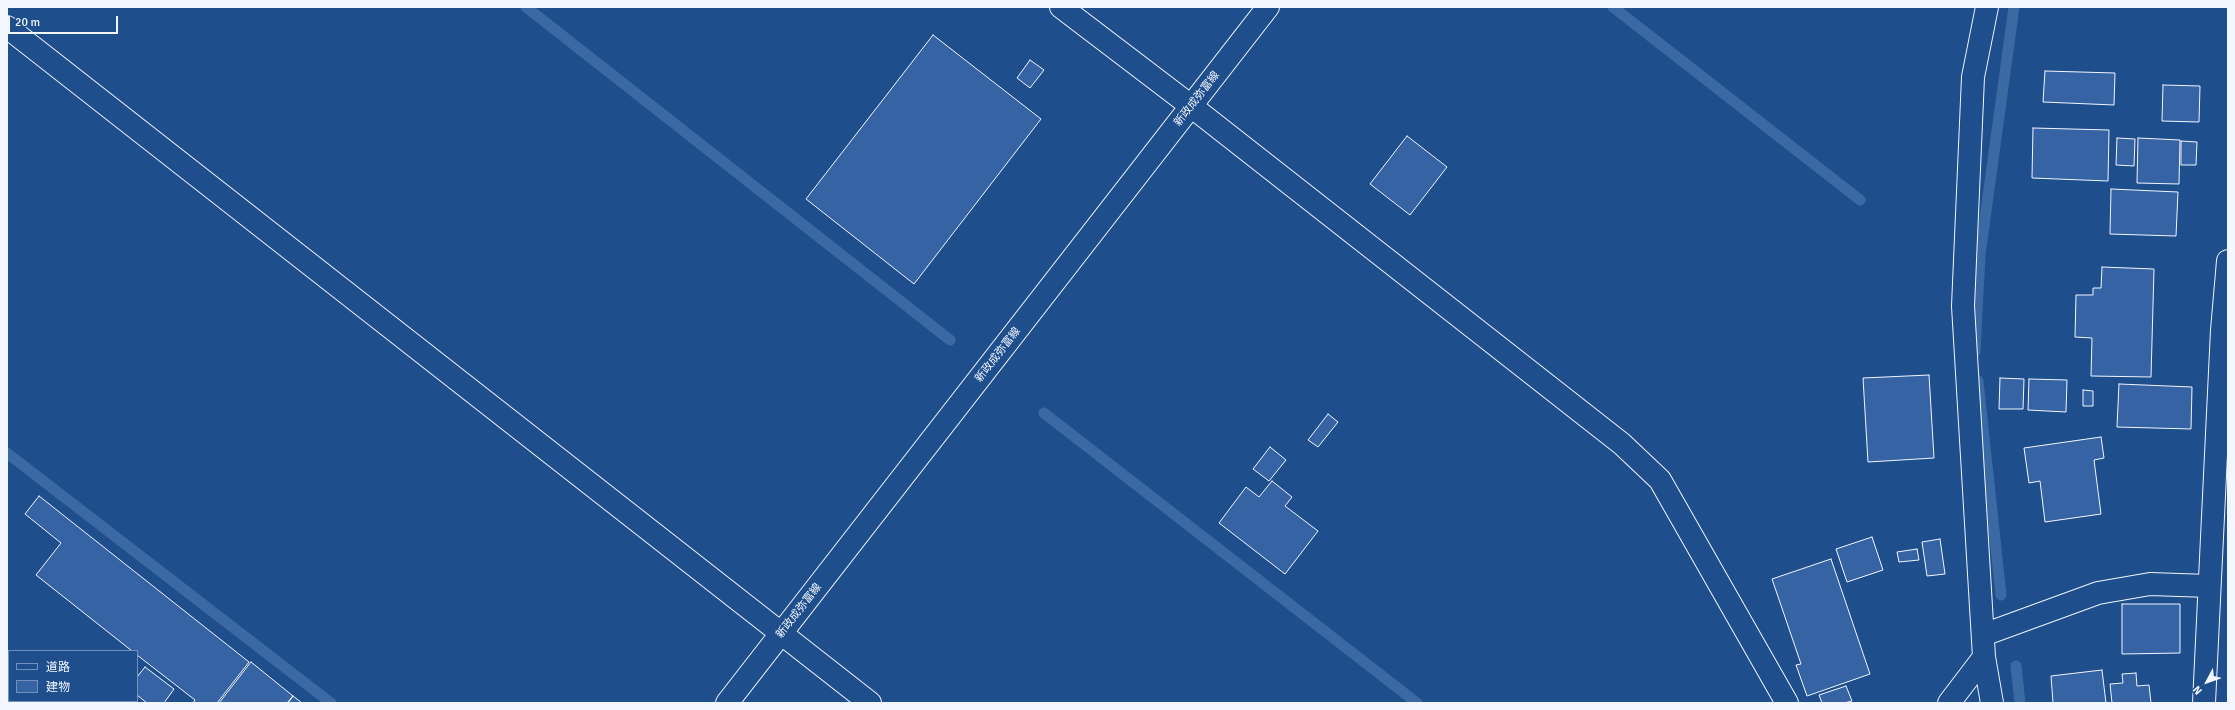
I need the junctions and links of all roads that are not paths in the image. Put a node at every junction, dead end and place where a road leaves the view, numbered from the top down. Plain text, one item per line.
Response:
1 (1061, 7) edge
2 (1268, 7) edge
3 (1986, 7) edge
4 (7, 27) edge
5 (1191, 106) junction
6 (2228, 261) edge
7 (2209, 586) junction
8 (781, 635) junction
9 (1983, 635) junction
10 (1984, 657) junction
11 (727, 703) edge
12 (870, 703) edge
13 (1788, 703) edge
14 (1949, 703) edge
15 (1992, 703) edge
16 (2204, 703) edge

1 - 5 street
2 - 5 street, 新政成弥富線
3 - 9 street
4 - 8 street
5 - 8 street, 新政成弥富線
5 - 13 street
6 - 7 street
7 - 9 street
7 - 16 street
8 - 11 street, 新政成弥富線
8 - 12 street
9 - 10 street
10 - 14 street
10 - 15 street

